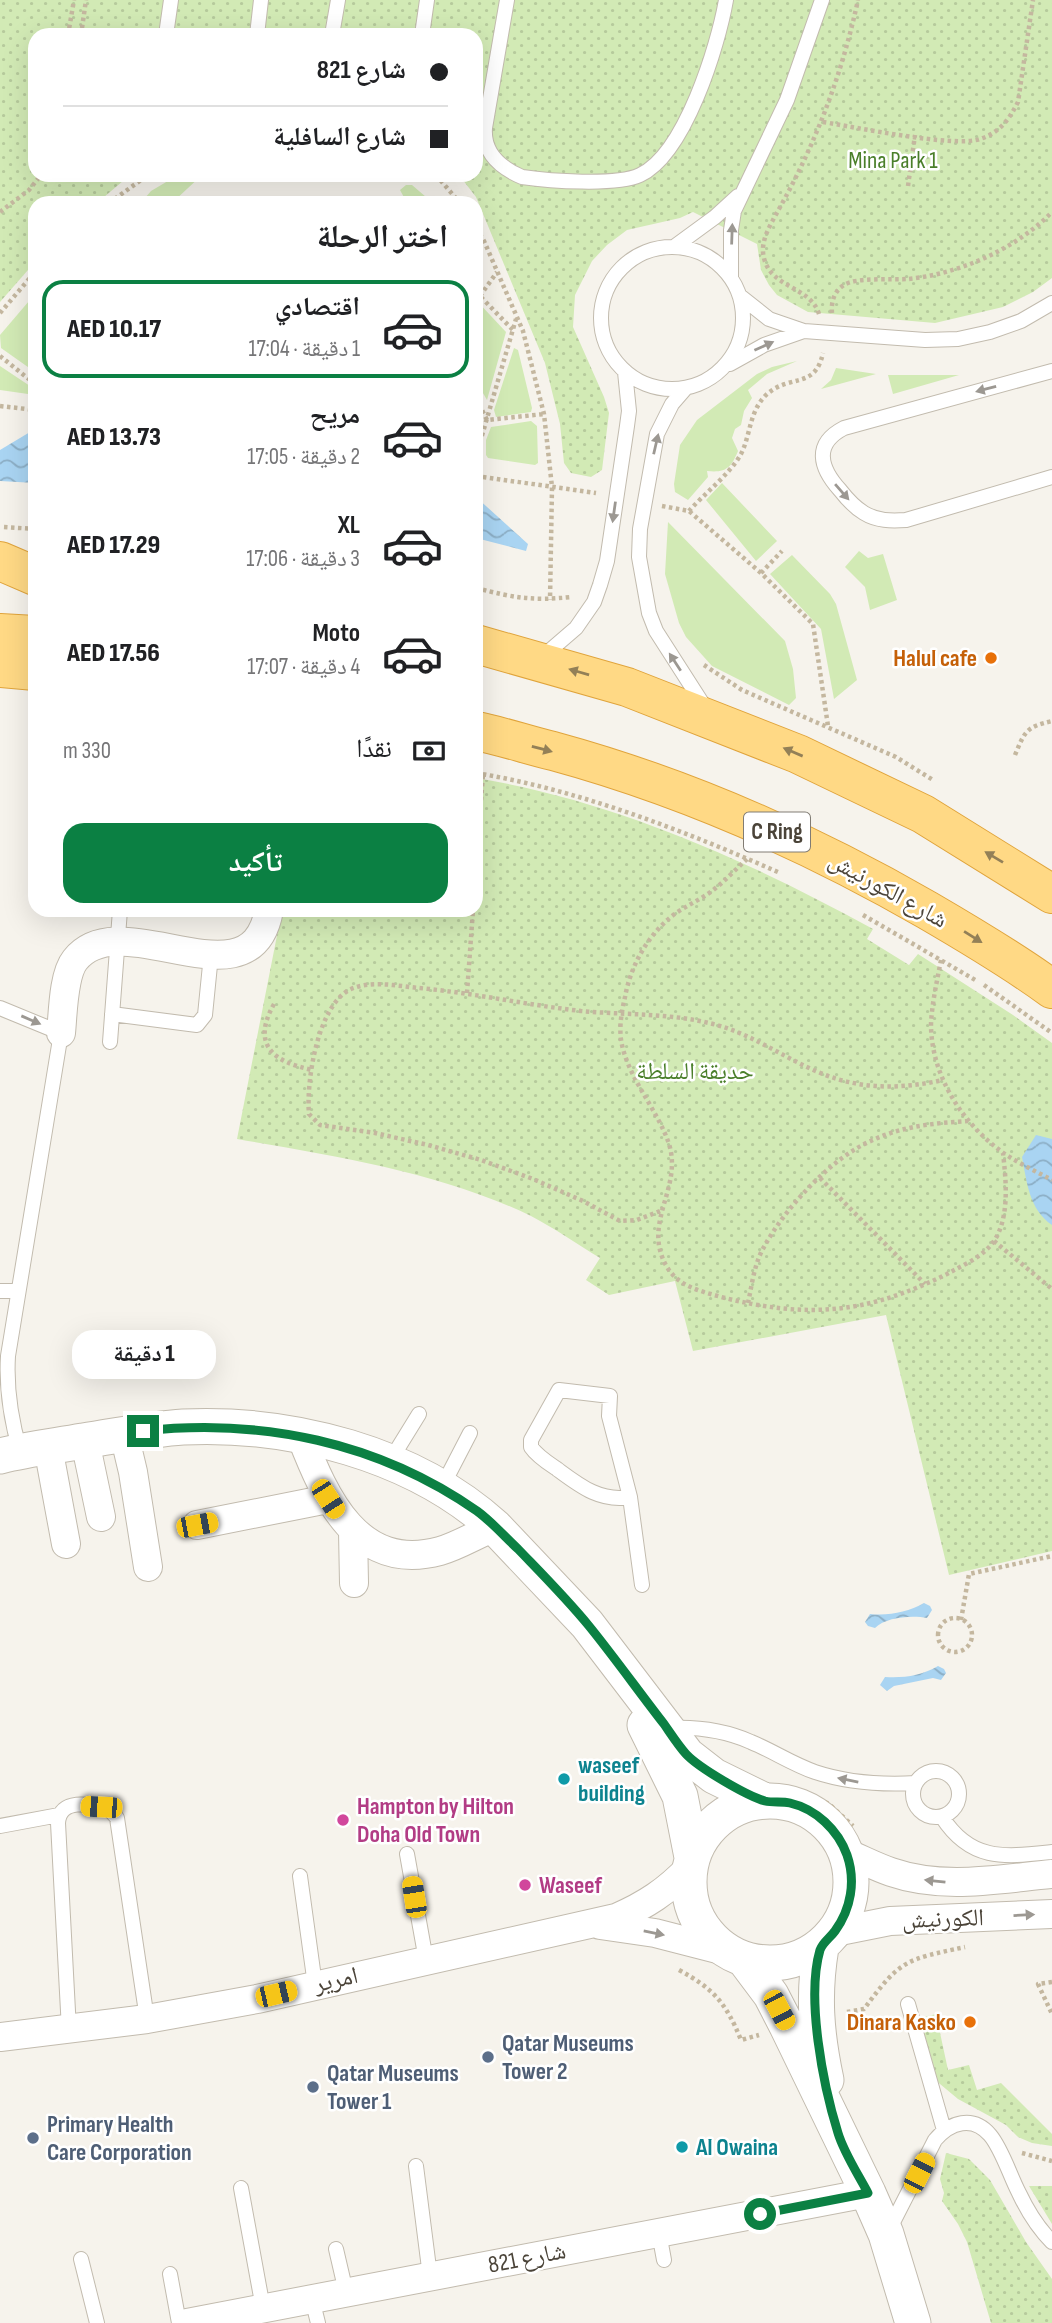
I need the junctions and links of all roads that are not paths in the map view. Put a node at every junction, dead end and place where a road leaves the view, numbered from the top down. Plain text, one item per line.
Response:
1 (171, 0) edge
2 (261, 0) edge
3 (338, 0) edge
4 (427, 0) edge
5 (507, 0) edge
6 (726, 0) edge
7 (822, 0) edge
8 (167, 28) edge
9 (258, 28) edge
10 (333, 28) edge
11 (423, 28) edge
12 (483, 125) edge
13 (485, 128) junction
14 (741, 192) junction
15 (674, 247) junction
16 (732, 278) junction
17 (740, 296) junction
18 (1052, 303) edge
19 (804, 331) junction
20 (726, 366) junction
21 (1052, 371) edge
22 (625, 372) junction
23 (685, 388) junction
24 (1052, 477) edge
25 (0, 561) edge
26 (28, 573) edge
27 (0, 583) edge
28 (28, 585) edge
29 (0, 633) edge
30 (28, 635) edge
31 (483, 646) edge
32 (538, 660) junction
33 (0, 668) edge
34 (28, 670) edge
35 (713, 719) junction
36 (483, 733) edge
37 (1052, 894) edge
38 (120, 917) edge
39 (268, 917) edge
40 (118, 941) junction
41 (211, 955) junction
42 (1052, 989) edge
43 (0, 1008) edge
44 (112, 1014) junction
45 (61, 1033) junction
46 (110, 1042) dead end
47 (0, 1291) edge
48 (18, 1291) junction
49 (4, 1354) edge
50 (419, 1414) dead end
51 (470, 1433) dead end
52 (124, 1434) junction
53 (301, 1436) junction
54 (85, 1441) junction
55 (23, 1451) edge
56 (390, 1462) junction
57 (442, 1489) junction
58 (630, 1497) junction
59 (328, 1499) junction
60 (100, 1517) dead end
61 (197, 1525) dead end
62 (495, 1527) junction
63 (353, 1531) junction
64 (66, 1544) dead end
65 (148, 1567) dead end
66 (354, 1583) dead end
67 (642, 1585) dead end
68 (607, 1650) junction
69 (667, 1728) junction
70 (916, 1783) junction
71 (765, 1801) junction
72 (59, 1815) junction
73 (942, 1817) junction
74 (0, 1826) edge
75 (852, 1842) junction
76 (1052, 1852) edge
77 (407, 1854) dead end
78 (690, 1862) junction
79 (1052, 1874) edge
80 (300, 1876) dead end
81 (1052, 1914) edge
82 (587, 1924) junction
83 (828, 1939) junction
84 (734, 1955) junction
85 (426, 1960) junction
86 (315, 1985) junction
87 (908, 2004) dead end
88 (146, 2019) junction
89 (801, 2022) junction
90 (69, 2030) junction
91 (0, 2037) edge
92 (944, 2130) junction
93 (416, 2166) dead end
94 (241, 2188) dead end
95 (868, 2193) junction
96 (659, 2233) junction
97 (886, 2234) junction
98 (1052, 2242) edge
99 (336, 2249) dead end
100 (81, 2259) dead end
101 (664, 2260) dead end
102 (170, 2274) dead end
103 (430, 2276) junction
104 (346, 2292) junction
105 (263, 2308) junction
106 (315, 2311) edge
107 (96, 2323) edge
108 (179, 2323) edge
109 (187, 2323) edge
110 (914, 2323) edge

1 - 8 lane
2 - 9 lane
3 - 10 lane
4 - 11 lane
5 - 13 lane
6 - 13 lane
7 - 14 lane
12 - 13 lane
14 - 15 lane
16 -> 14 lane
15 - 16 lane
15 - 22 lane
16 - 17 lane
17 - 19 lane
17 - 20 lane
18 - 19 lane
20 -> 19 lane
20 - 23 lane
21 -> 24 lane
22 - 23 lane
22 -> 32 lane
35 -> 23 lane
25 - 26 highway
27 - 28 highway
29 - 30 highway
31 - 32 highway
35 -> 32 highway
33 - 34 highway
37 -> 35 highway
36 -> 42 highway, شارع الكورنيش / C Ring
38 - 40 lane
39 - 41 street
40 - 41 street
40 - 44 lane
40 - 45 street
41 - 44 lane
43 -> 45 lane
44 - 46 lane
45 - 48 lane
47 - 48 lane
48 - 49 lane
49 - 55 lane
50 - 56 lane
51 - 57 lane
52 - 53 street
52 - 54 street
52 - 65 street
53 - 56 street
53 - 59 street
54 - 55 street
54 - 60 street
55 - 64 street
56 - 57 street
57 - 62 street
58 - 58 lane
58 - 67 lane
59 - 61 street
59 - 63 street
62 - 63 street
62 - 68 street
63 - 66 street
68 - 69 street
68 - 78 street
70 -> 69 lane
69 - 71 street
70 - 73 lane
70 - 73 lane
71 - 75 street
71 - 78 street
72 - 74 lane
72 - 88 lane
72 - 90 lane
73 - 76 lane
79 -> 75 street, الكورنيش
75 - 83 street
77 - 85 lane
78 - 82 street, امرير
78 - 84 street
80 - 86 lane
83 -> 81 street, الكورنيش
82 -> 84 street, امرير
82 - 85 street, امرير
83 - 84 street
83 - 89 street
84 - 89 street
85 - 86 street, امرير
86 - 88 street, امرير
87 - 92 lane
88 - 90 street, امرير
89 - 95 street
90 - 91 street, امرير
92 - 97 lane
92 - 98 lane
93 - 103 lane
94 - 105 lane
95 - 96 street, شارع 821
95 - 97 street
96 - 101 lane
96 - 103 street, شارع 821
97 - 110 street
99 - 104 lane
100 - 107 lane
102 - 108 lane
103 - 104 street, شارع 821
104 - 106 street, شارع 821
105 - 106 street, شارع 821
105 - 109 street, شارع 821

